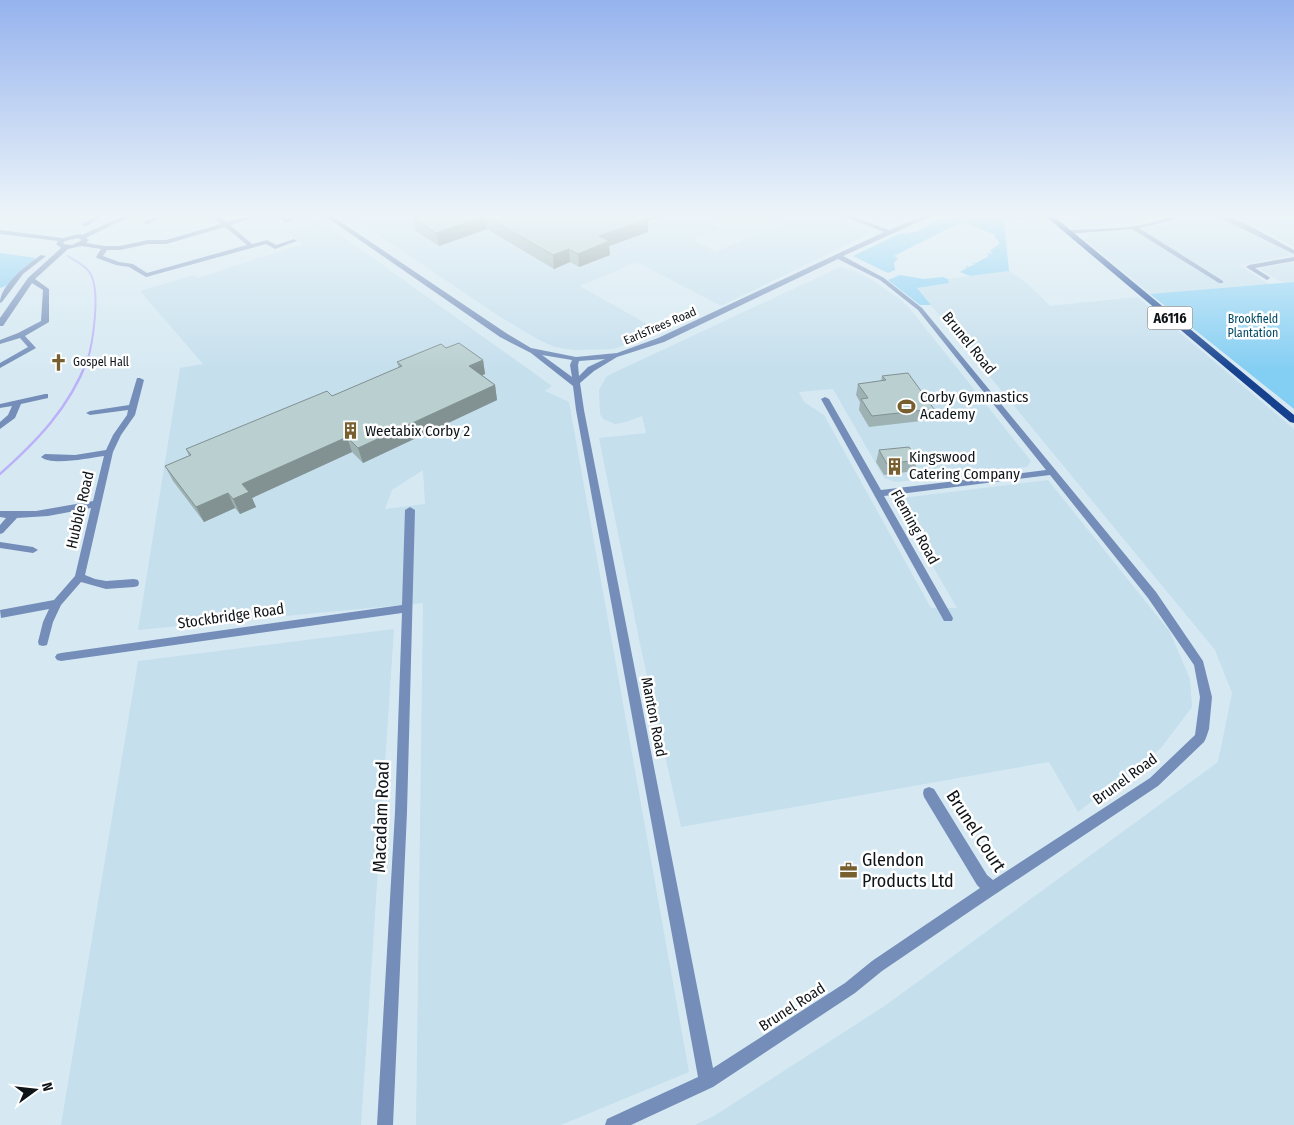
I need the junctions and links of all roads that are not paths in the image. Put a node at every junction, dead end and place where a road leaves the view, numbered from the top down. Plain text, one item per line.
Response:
1 (30, 266) edge
2 (42, 266) edge
3 (134, 266) edge
4 (172, 266) edge
5 (402, 266) edge
6 (816, 266) edge
7 (858, 266) edge
8 (1109, 266) edge
9 (1196, 266) edge
10 (1252, 266) edge
11 (1267, 278) dead end
12 (30, 279) junction
13 (1221, 282) dead end
14 (0, 301) edge
15 (3, 314) edge
16 (0, 324) edge
17 (21, 335) junction
18 (0, 342) edge
19 (529, 350) junction
20 (618, 355) junction
21 (576, 359) junction
22 (0, 366) edge
23 (140, 380) dead end
24 (575, 384) junction
25 (45, 396) dead end
26 (1267, 398) junction
27 (826, 399) dead end
28 (17, 403) junction
29 (0, 406) edge
30 (133, 407) junction
31 (90, 413) dead end
32 (1294, 416) edge
33 (1294, 420) edge
34 (0, 426) edge
35 (109, 452) junction
36 (45, 458) dead end
37 (1052, 472) junction
38 (880, 493) junction
39 (96, 504) junction
40 (410, 510) dead end
41 (0, 514) edge
42 (14, 515) junction
43 (0, 531) edge
44 (0, 546) edge
45 (33, 550) dead end
46 (80, 577) junction
47 (134, 583) dead end
48 (57, 603) junction
49 (406, 608) junction
50 (1, 614) edge
51 (948, 618) dead end
52 (43, 642) dead end
53 (61, 657) dead end
54 (929, 793) dead end
55 (992, 888) junction
56 (707, 1082) junction
57 (385, 1125) edge
58 (613, 1125) edge

1 - 14 street
2 - 12 street
3 - 4 street
5 - 19 street, EarlsTrees Road
6 - 20 street, EarlsTrees Road
7 - 37 street, Brunel Road
8 - 26 main road, A6116
9 - 13 street
10 - 11 street
12 - 15 street
12 - 17 street
15 - 16 street
17 - 18 street
17 - 22 street
19 - 21 street, EarlsTrees Road
19 - 24 street
20 - 21 street, EarlsTrees Road
20 - 24 street
21 - 24 street, Manton Road
23 - 30 street, Hubble Road
24 - 56 street, Manton Road
25 - 28 street
26 - 32 street
26 - 33 main road, A6116
27 - 38 street, Fleming Road
28 - 29 street
28 - 34 street
30 - 31 street
30 - 35 street, Hubble Road
35 - 36 street
35 - 39 street, Hubble Road
37 - 38 street
37 - 55 street, Brunel Road
38 - 51 street, Fleming Road
39 - 42 street
39 - 46 street, Hubble Road
40 - 49 street, Macadam Road
41 - 42 street
42 - 43 street
44 - 45 street
46 - 47 street
46 - 48 street, Hubble Road
48 - 50 street
48 - 52 street, Hubble Road
49 - 53 street, Stockbridge Road
49 - 57 street, Macadam Road
54 - 55 street, Brunel Court
55 - 56 street, Brunel Road
56 - 58 street, Brunel Road

